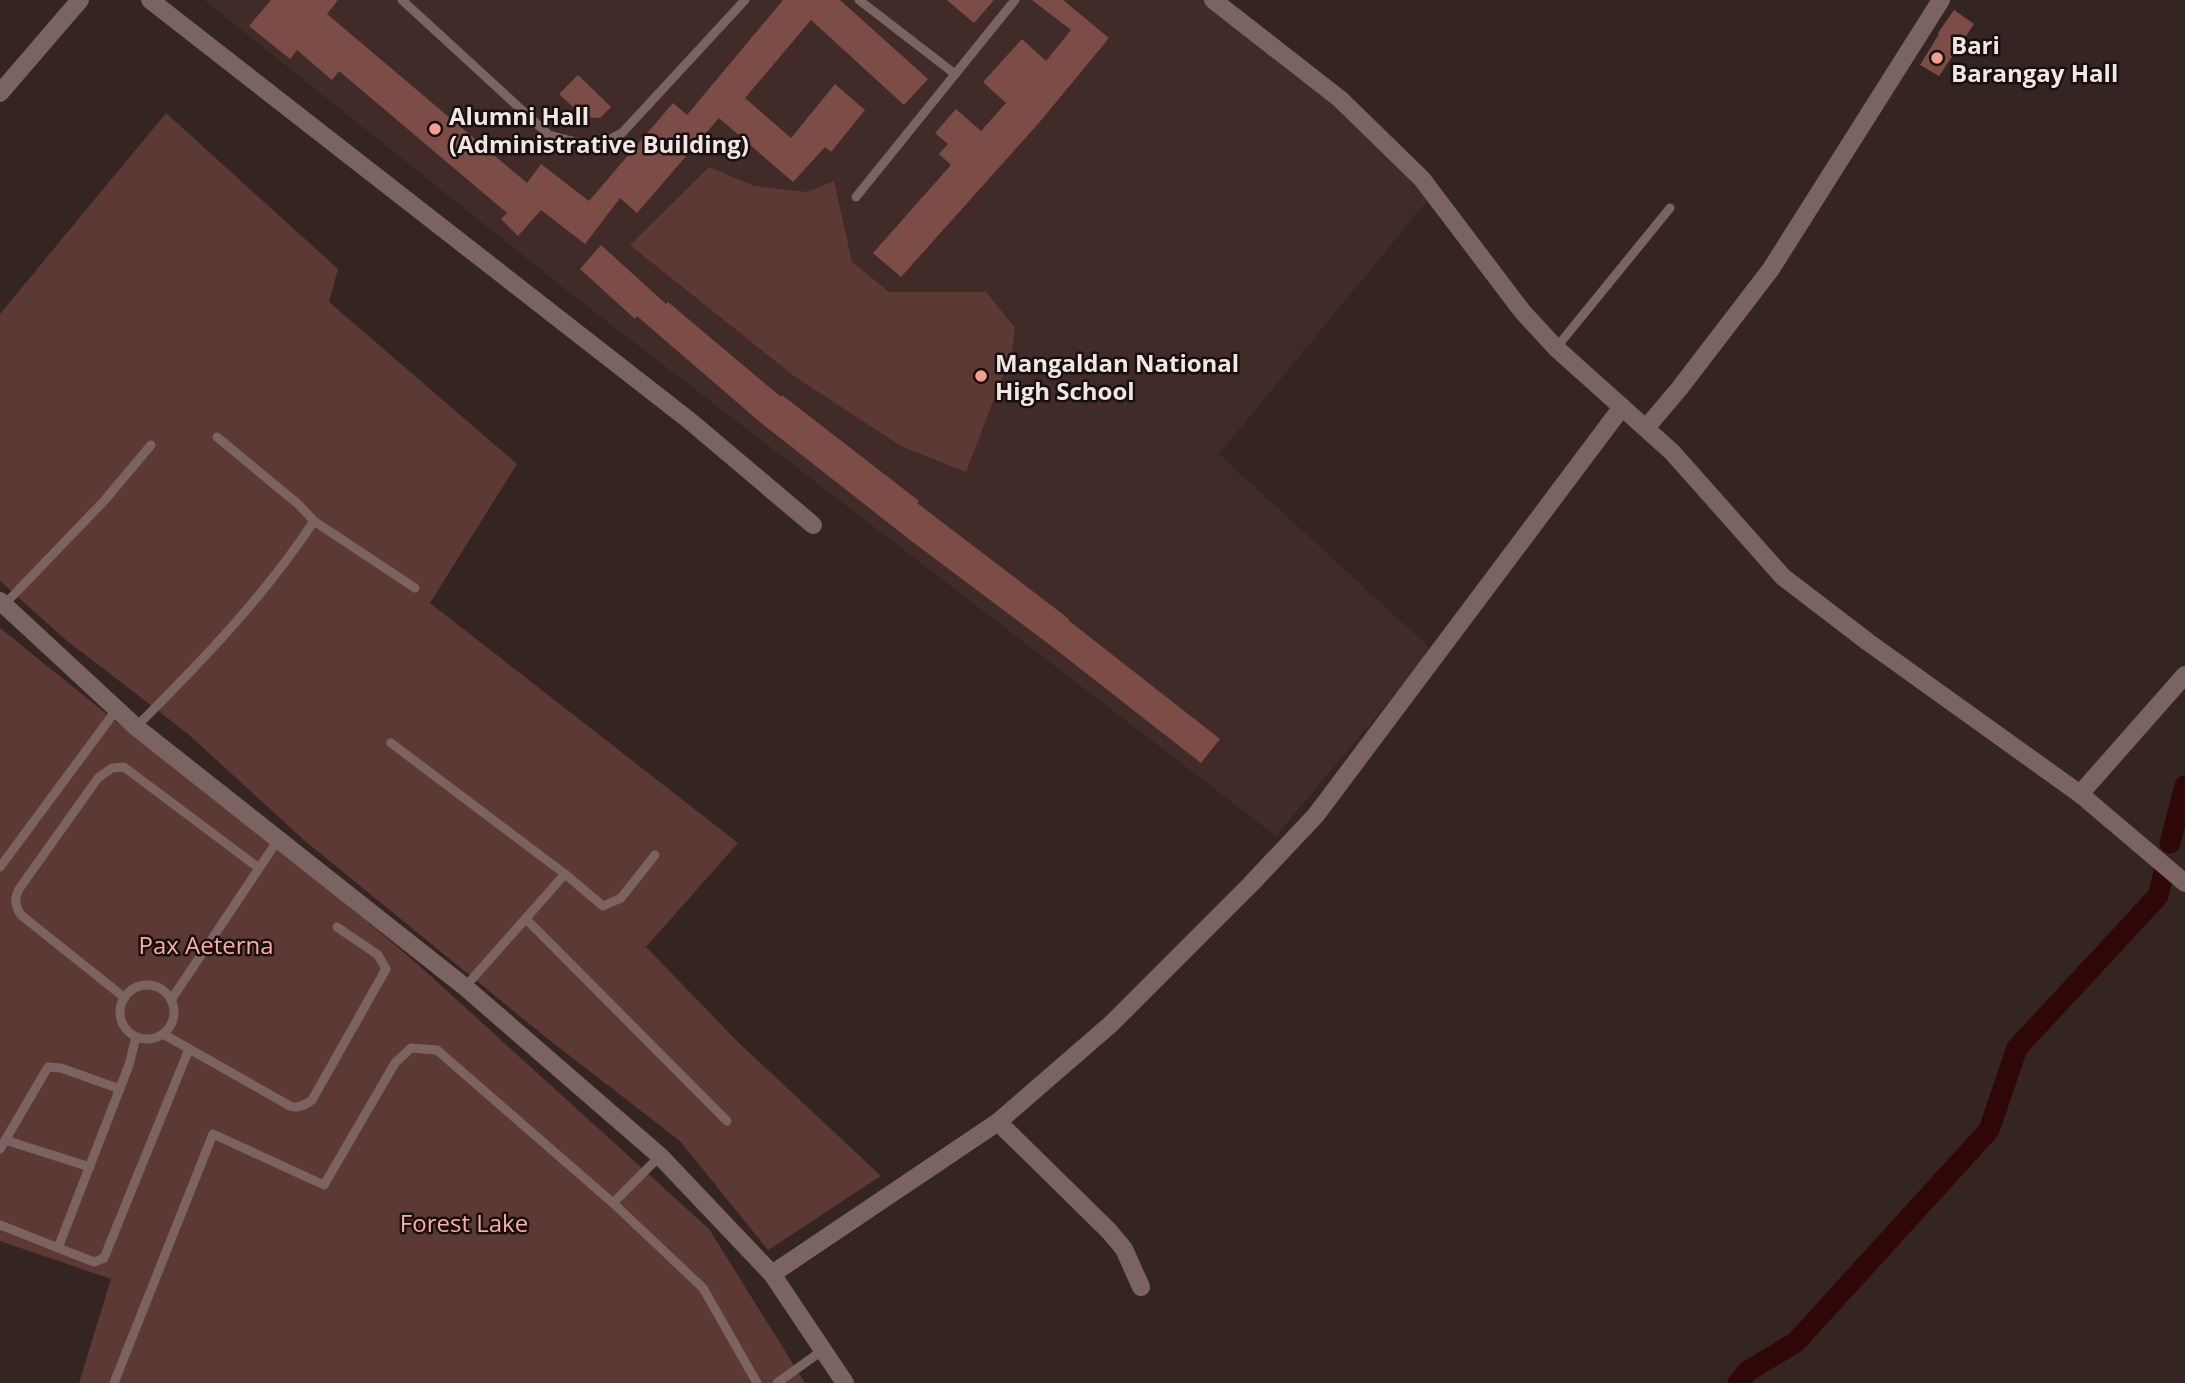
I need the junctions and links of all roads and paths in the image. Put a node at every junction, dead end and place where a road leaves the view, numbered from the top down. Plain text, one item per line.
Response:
1 (80, 0) edge
2 (150, 0) edge
3 (402, 0) edge
4 (745, 0) edge
5 (859, 0) edge
6 (1015, 0) edge
7 (1213, 0) edge
8 (1941, 0) edge
9 (955, 74) junction
10 (0, 93) edge
11 (856, 197) dead end
12 (1670, 208) dead end
13 (1556, 348) junction
14 (1622, 407) junction
15 (1646, 428) junction
16 (217, 437) dead end
17 (150, 445) dead end
18 (314, 521) junction
19 (813, 525) dead end
20 (415, 588) dead end
21 (1, 605) edge
22 (2185, 675) edge
23 (117, 709) junction
24 (136, 727) junction
25 (391, 743) dead end
26 (2080, 794) junction
27 (278, 840) junction
28 (655, 855) dead end
29 (0, 867) edge
30 (259, 868) junction
31 (565, 874) junction
32 (2185, 883) edge
33 (526, 919) junction
34 (337, 927) dead end
35 (465, 987) junction
36 (125, 998) junction
37 (171, 1000) junction
38 (163, 1034) junction
39 (136, 1037) junction
40 (189, 1049) junction
41 (120, 1089) junction
42 (727, 1121) dead end
43 (998, 1122) junction
44 (2, 1145) edge
45 (660, 1156) junction
46 (90, 1167) junction
47 (613, 1203) junction
48 (0, 1225) edge
49 (58, 1248) junction
50 (772, 1274) junction
51 (1141, 1287) dead end
52 (823, 1350) junction
53 (114, 1383) edge
54 (757, 1383) edge
55 (777, 1383) edge
56 (845, 1383) edge

1 - 10 street
2 - 19 street
3 - 4 lane
5 - 9 lane
6 - 9 lane
7 - 13 street
8 - 15 street
9 - 11 lane
12 - 13 lane
13 - 14 street
14 - 15 street
14 - 43 street
15 - 26 street
16 - 18 lane
17 - 21 lane
18 - 20 lane
18 - 24 lane
21 - 23 street
22 - 26 street
23 - 24 street
23 - 29 lane
24 - 27 street
25 - 31 lane
26 - 32 street
27 - 30 lane
27 - 35 street
28 - 31 lane
30 - 36 lane
30 - 37 lane
31 - 33 lane
33 - 35 lane
33 - 42 lane
34 - 40 lane
35 - 45 street
36 - 37 lane
36 - 39 lane
37 - 38 lane
38 - 39 lane
38 - 40 lane
39 - 41 lane
40 - 49 lane
41 - 44 lane
41 - 46 lane
43 - 50 street
43 - 51 street
44 - 46 lane
45 - 47 lane
45 - 50 street
46 - 49 lane
47 - 53 lane
47 - 54 lane
48 - 49 lane
50 - 52 street
52 - 55 lane
52 - 56 street

